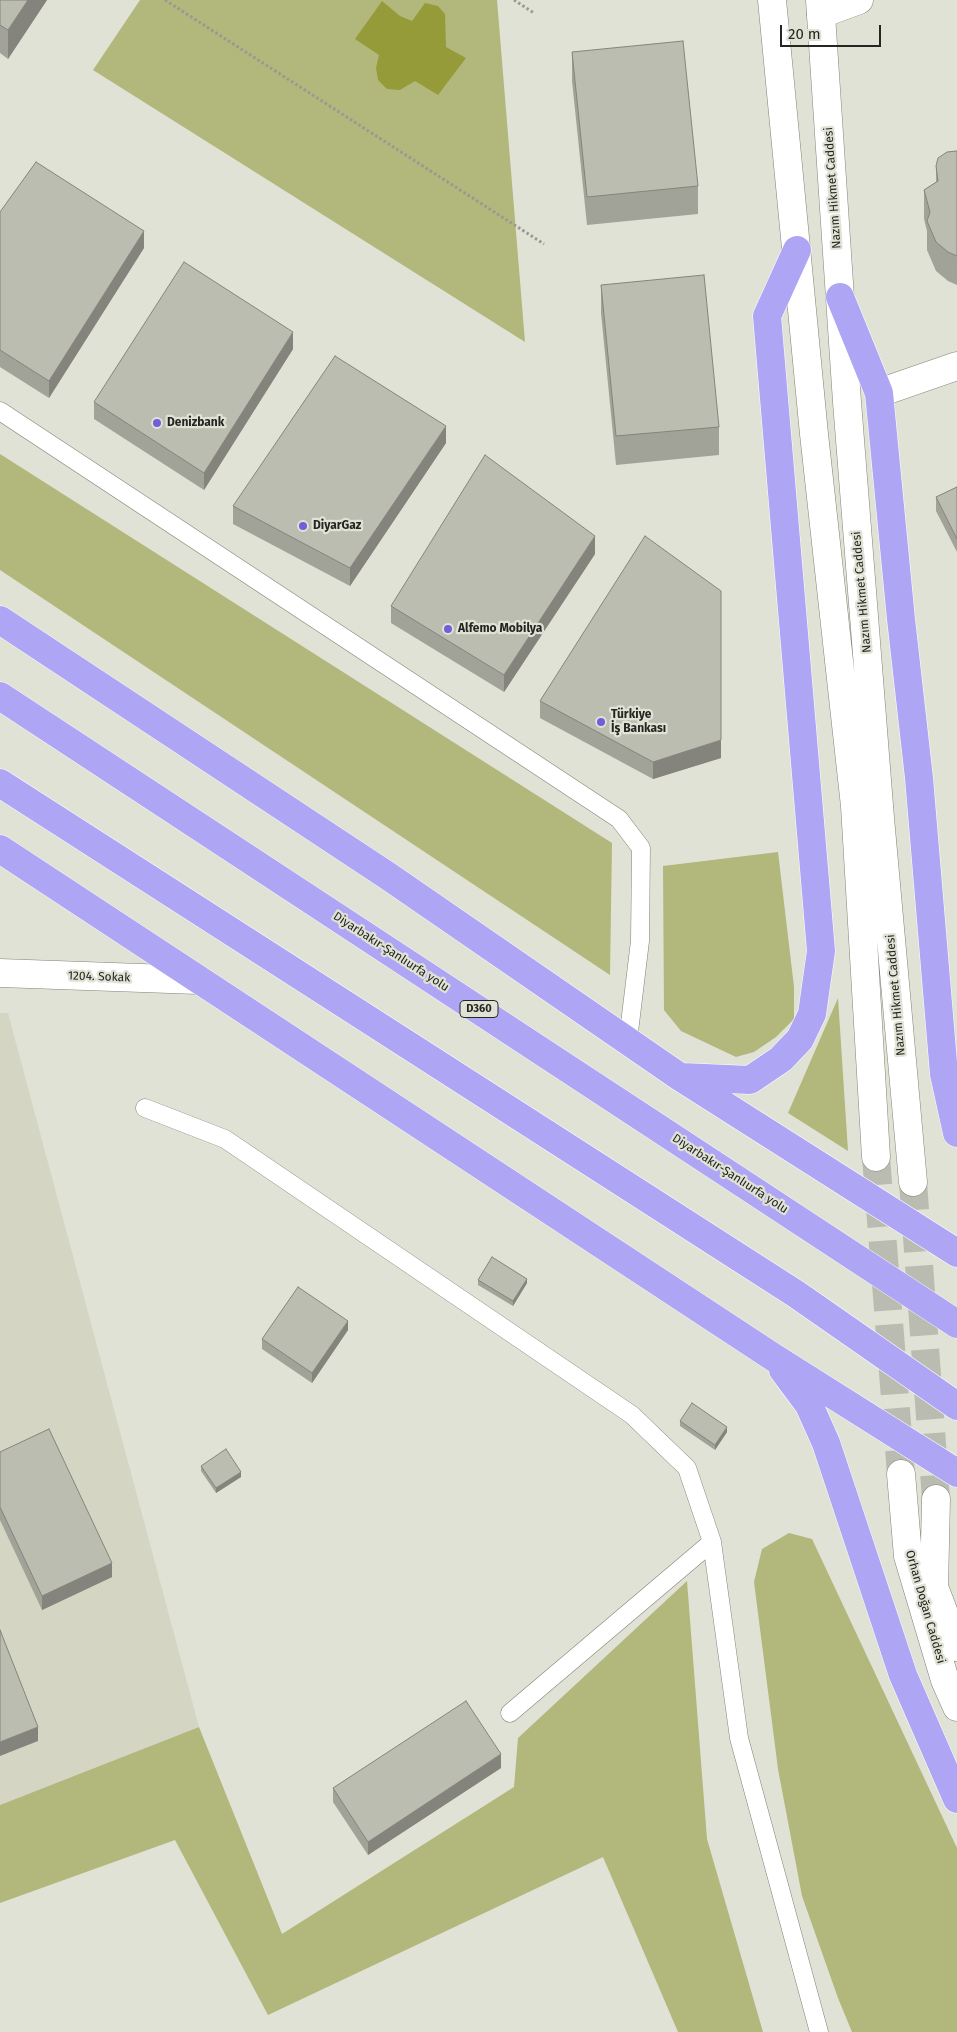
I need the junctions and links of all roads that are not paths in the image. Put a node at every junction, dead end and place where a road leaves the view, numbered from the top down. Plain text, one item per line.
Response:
1 (772, 0) edge
2 (859, 0) edge
3 (820, 7) edge
4 (797, 250) junction
5 (840, 297) junction
6 (957, 366) edge
7 (879, 393) junction
8 (0, 411) edge
9 (0, 620) edge
10 (0, 696) edge
11 (0, 783) edge
12 (0, 849) edge
13 (0, 973) edge
14 (198, 980) junction
15 (948, 1017) edge
16 (628, 1040) junction
17 (680, 1076) junction
18 (145, 1108) dead end
19 (957, 1133) edge
20 (876, 1157) tunnel mouth
21 (913, 1182) tunnel mouth
22 (957, 1253) edge
23 (957, 1324) edge
24 (772, 1357) junction
25 (957, 1406) edge
26 (957, 1472) edge
27 (901, 1474) tunnel mouth
28 (936, 1499) tunnel mouth
29 (712, 1542) junction
30 (957, 1647) edge
31 (957, 1708) edge
32 (510, 1713) dead end
33 (957, 1799) edge
34 (819, 2032) edge

1 - 4 main road
2 - 3 main road
3 - 5 main road, Nazım Hikmet Caddesi
4 - 17 highway
4 - 20 main road
5 - 7 highway
5 - 21 main road, Nazım Hikmet Caddesi
6 - 7 main road
7 - 15 highway
8 - 16 lane
9 - 16 highway
10 - 23 highway, Diyarbakır-Şanlıurfa yolu / D360
11 - 25 highway
12 - 14 highway
13 - 14 main road, 1204. Sokak
14 - 24 highway
15 - 19 highway
16 - 17 highway
17 - 22 highway
18 - 29 lane
24 - 26 highway
24 - 33 highway
27 - 31 main road, Orhan Doğan Caddesi
28 - 30 main road, Orhan Doğan Caddesi
29 - 32 lane
29 - 34 lane

